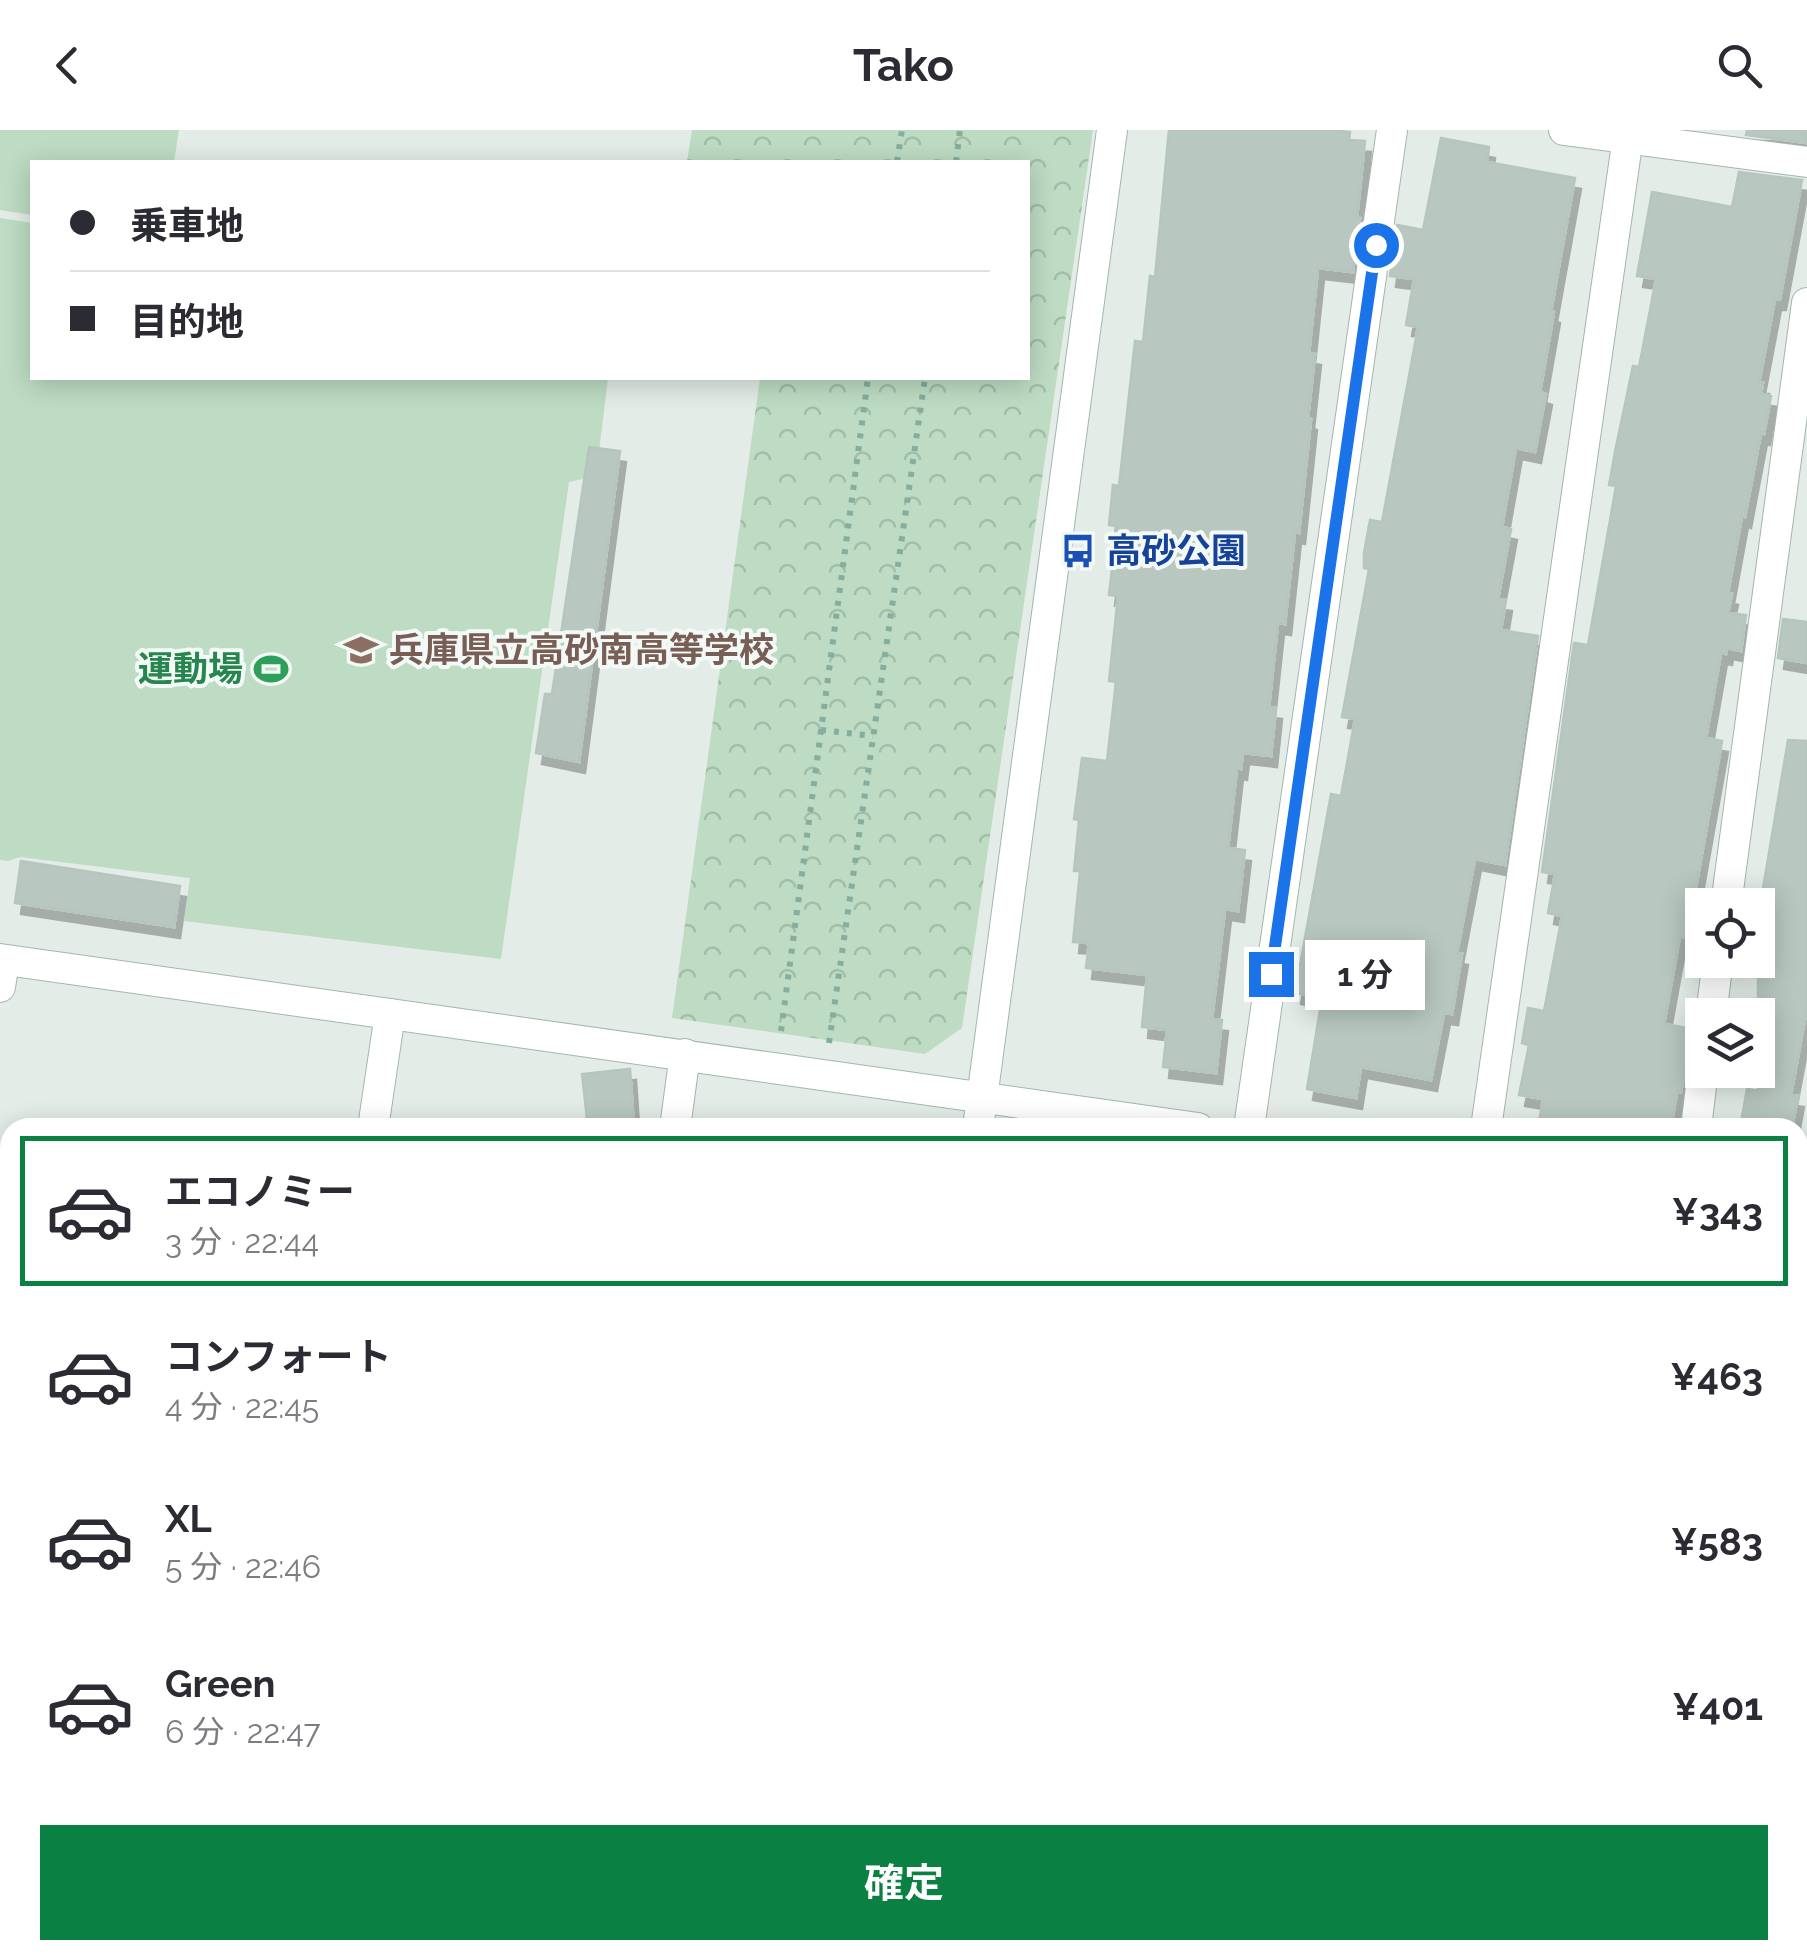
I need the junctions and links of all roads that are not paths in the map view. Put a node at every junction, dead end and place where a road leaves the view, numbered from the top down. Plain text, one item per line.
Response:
1 (1112, 130) edge
2 (1392, 130) edge
3 (1564, 130) edge
4 (1629, 134) edge
5 (1807, 162) edge
6 (1807, 303) edge
7 (1728, 888) edge
8 (1, 969) edge
9 (390, 1014) junction
10 (685, 1054) junction
11 (1701, 1088) edge
12 (982, 1096) junction
13 (374, 1118) edge
14 (676, 1118) edge
15 (979, 1118) edge
16 (1130, 1118) edge
17 (1250, 1118) edge
18 (1487, 1118) edge
19 (1697, 1118) edge

1 - 12 street
2 - 17 street
3 - 4 street
4 - 5 street
4 - 18 street
6 - 7 street
8 - 9 street
9 - 10 street
9 - 13 street
10 - 12 street
10 - 14 street
11 - 19 street
12 - 15 street
12 - 16 street

